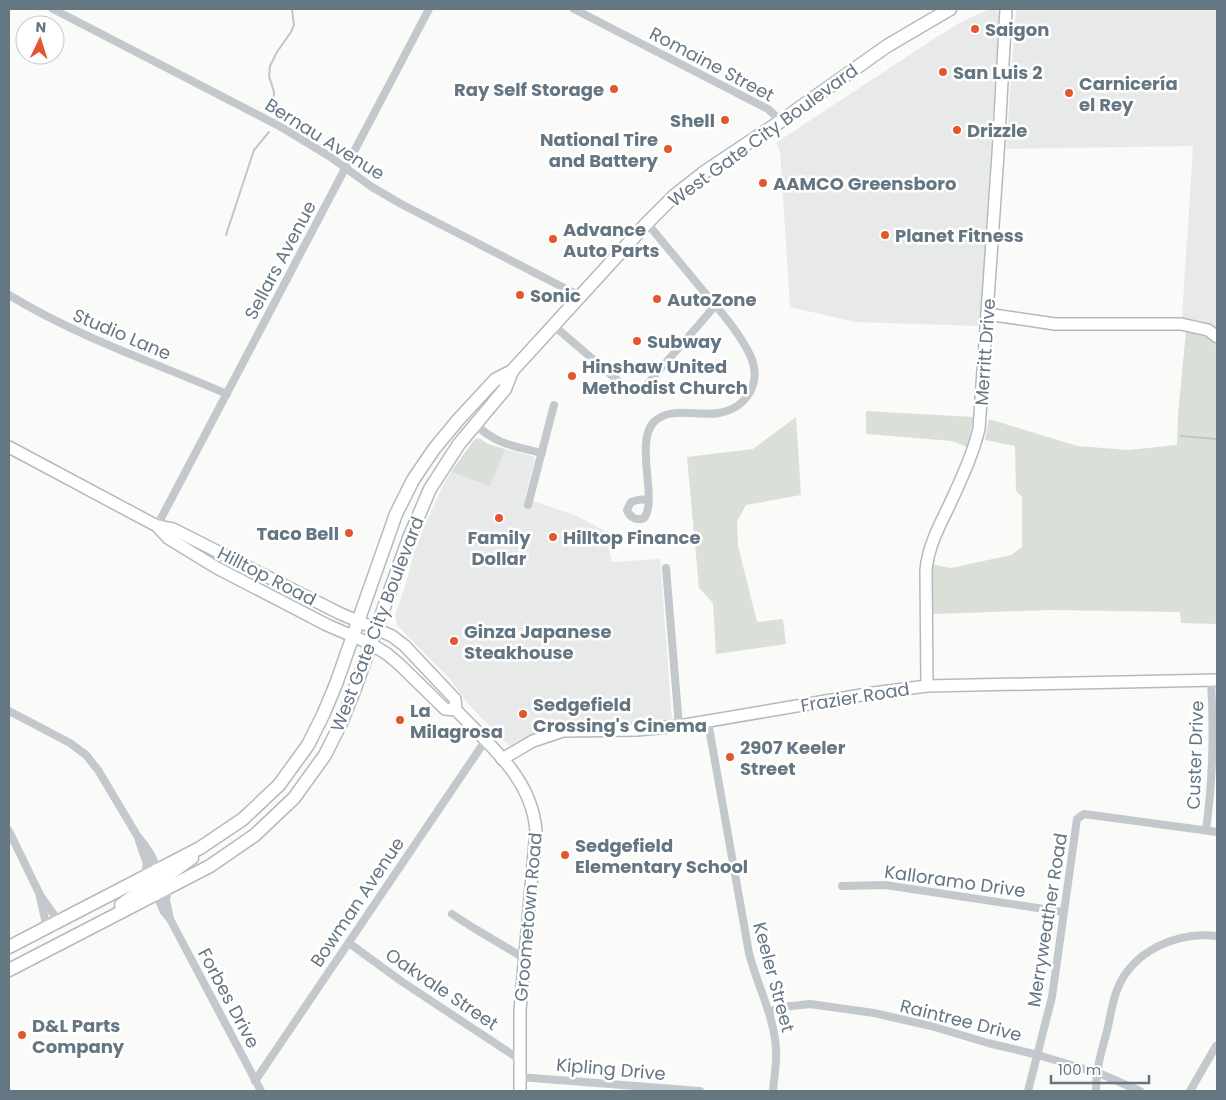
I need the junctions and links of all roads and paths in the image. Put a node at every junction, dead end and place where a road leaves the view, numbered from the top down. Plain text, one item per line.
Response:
1 (53, 9) edge
2 (429, 9) edge
3 (574, 9) edge
4 (950, 9) edge
5 (1006, 9) edge
6 (66, 12) edge
7 (782, 121) junction
8 (345, 168) junction
9 (647, 223) junction
10 (9, 295) edge
11 (580, 296) junction
12 (716, 306) junction
13 (988, 314) junction
14 (553, 325) junction
15 (1217, 337) edge
16 (512, 371) junction
17 (227, 394) junction
18 (554, 405) dead end
19 (475, 424) junction
20 (9, 447) edge
21 (542, 453) junction
22 (648, 499) dead end
23 (528, 505) dead end
24 (157, 526) junction
25 (666, 568) dead end
26 (358, 621) junction
27 (377, 628) junction
28 (353, 636) junction
29 (371, 644) junction
30 (1214, 680) edge
31 (927, 686) junction
32 (456, 710) junction
33 (9, 711) edge
34 (708, 722) junction
35 (679, 726) junction
36 (485, 741) junction
37 (502, 759) junction
38 (1206, 830) junction
39 (9, 831) edge
40 (1217, 832) edge
41 (138, 837) junction
42 (215, 839) junction
43 (157, 870) junction
44 (144, 877) junction
45 (842, 886) dead end
46 (168, 887) junction
47 (156, 894) junction
48 (40, 895) junction
49 (1064, 912) junction
50 (452, 914) dead end
51 (170, 918) junction
52 (59, 922) junction
53 (97, 924) junction
54 (47, 928) junction
55 (1217, 936) edge
56 (349, 942) junction
57 (9, 948) edge
58 (524, 958) junction
59 (9, 970) edge
60 (769, 1012) junction
61 (1216, 1046) edge
62 (1038, 1055) junction
63 (519, 1059) junction
64 (1096, 1072) junction
65 (520, 1077) junction
66 (256, 1081) junction
67 (261, 1091) edge
68 (520, 1091) edge
69 (700, 1091) edge
70 (773, 1091) edge
71 (1028, 1091) edge
72 (1096, 1091) edge
73 (1140, 1091) edge
74 (1190, 1091) edge

1 - 6 street, Bernau Avenue
2 - 8 street, Sellars Avenue
3 - 7 street, Romaine Street
4 - 7 main road, West Gate City Boulevard
5 - 13 street, Merritt Drive
6 - 8 street, Bernau Avenue
7 - 9 main road, West Gate City Boulevard
8 - 11 street, Bernau Avenue
8 - 17 street, Sellars Avenue
9 - 11 main road, West Gate City Boulevard
9 - 12 street
10 - 17 street, Studio Lane
11 - 14 main road, West Gate City Boulevard
12 - 14 street
12 - 22 street
13 - 15 street
13 - 31 street, Merritt Drive
14 - 16 main road, West Gate City Boulevard
16 - 19 main road, West Gate City Boulevard
16 - 26 main road, West Gate City Boulevard
17 - 24 street, Sellars Avenue
18 - 21 street
19 - 21 street
19 - 27 main road, West Gate City Boulevard
20 - 24 street, Hilltop Road
21 - 23 street
24 - 26 street, Hilltop Road
24 - 28 street, Hilltop Road
25 - 35 street
26 - 27 street, Hilltop Road
26 - 28 main road, West Gate City Boulevard
27 - 29 main road, West Gate City Boulevard
27 - 32 street, Groometown Road
28 - 29 street, Groometown Road
28 - 42 main road, West Gate City Boulevard
29 - 32 street, Groometown Road
29 - 46 main road, West Gate City Boulevard
30 - 31 street, Frazier Road
30 - 38 street, Custer Drive
31 - 34 street, Frazier Road
32 - 36 street, Groometown Road
33 - 41 street
34 - 35 street, Frazier Road
34 - 60 street, Keeler Street
35 - 37 street, Frazier Road
36 - 37 street, Groometown Road
36 - 56 street, Bowman Avenue
37 - 58 street, Groometown Road
38 - 40 street
38 - 49 street, Merryweather Road
39 - 48 street
41 - 43 street
41 - 44 street
42 - 43 main road, West Gate City Boulevard
42 - 47 main road
43 - 44 main road, West Gate City Boulevard
43 - 53 main road
44 - 52 main road, West Gate City Boulevard
45 - 49 street, Kalloramo Drive
46 - 47 main road, West Gate City Boulevard
46 - 51 street, Forbes Drive
47 - 51 street, Forbes Drive
47 - 53 main road, West Gate City Boulevard
48 - 52 street
48 - 54 street
49 - 62 street, Merryweather Road
50 - 58 street
51 - 66 street, Forbes Drive
52 - 54 main road, West Gate City Boulevard
53 - 59 main road, West Gate City Boulevard
54 - 57 main road, West Gate City Boulevard
55 - 64 street
56 - 63 street, Oakvale Street
56 - 66 street, Bowman Avenue
58 - 63 street, Groometown Road
60 - 62 street, Raintree Drive
60 - 70 street, Keeler Street
61 - 74 street
62 - 64 street, Raintree Drive
62 - 71 street, Merryweather Road
63 - 65 street, Groometown Road
64 - 72 street
64 - 73 street, Raintree Drive
65 - 68 street, Groometown Road
65 - 69 street, Kipling Drive
66 - 67 street, Forbes Drive

